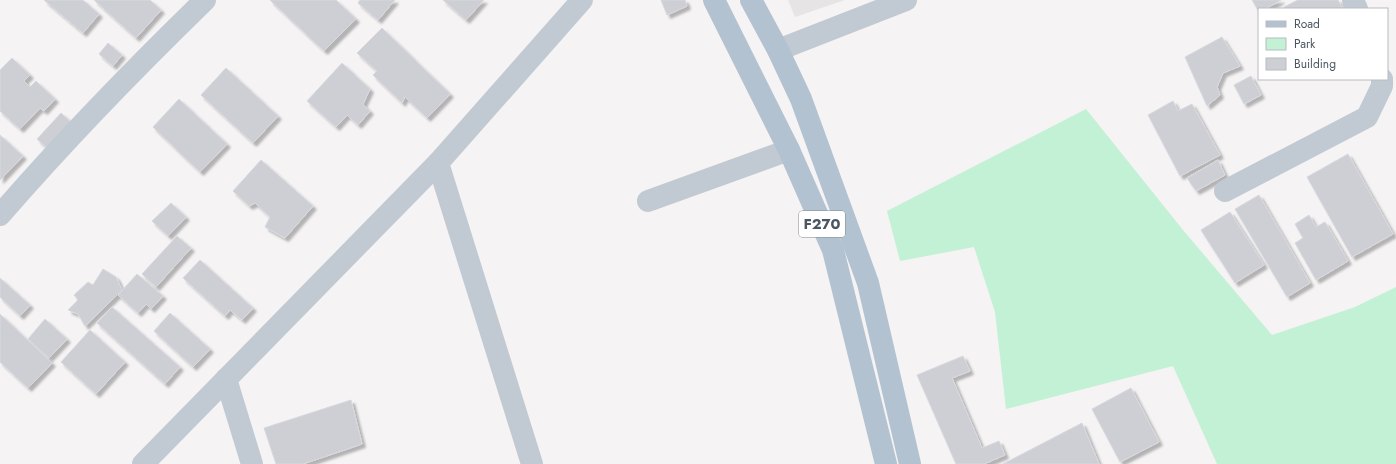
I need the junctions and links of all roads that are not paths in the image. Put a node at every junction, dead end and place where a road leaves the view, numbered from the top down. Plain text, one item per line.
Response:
1 (206, 0) edge
2 (582, 0) edge
3 (714, 0) edge
4 (751, 0) edge
5 (906, 0) edge
6 (778, 50) junction
7 (1382, 80) edge
8 (789, 150) junction
9 (438, 163) junction
10 (1225, 191) dead end
11 (648, 201) dead end
12 (0, 215) edge
13 (226, 379) junction
14 (142, 464) edge
15 (252, 464) edge
16 (532, 464) edge
17 (886, 464) edge
18 (910, 464) edge

1 - 12 street
2 - 9 street
3 - 8 main road, F270
4 - 6 main road, F270
5 - 6 street
6 - 18 main road, F270
7 - 10 street
8 - 11 street
8 - 17 main road, F270
9 - 13 street
9 - 16 street
13 - 14 street
13 - 15 street

